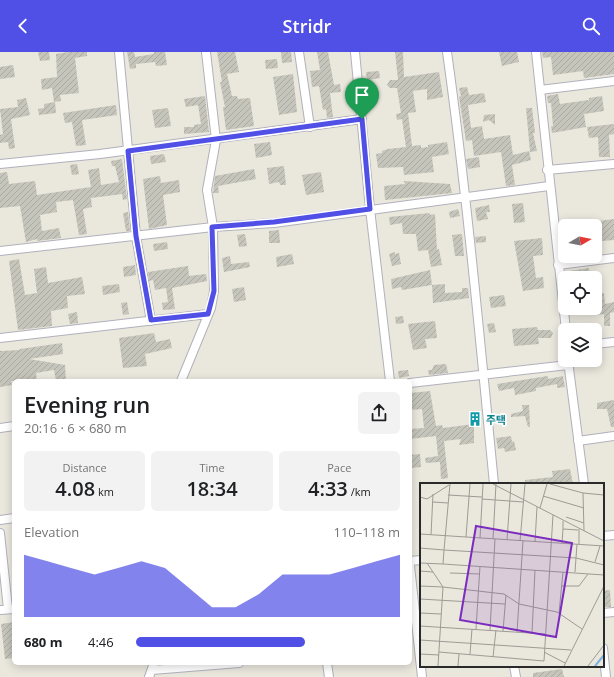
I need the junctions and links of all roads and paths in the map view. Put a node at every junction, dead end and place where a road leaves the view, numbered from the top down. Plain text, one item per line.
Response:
1 (119, 52) edge
2 (206, 52) edge
3 (299, 52) edge
4 (355, 52) edge
5 (447, 52) edge
6 (536, 52) edge
7 (614, 81) edge
8 (540, 90) junction
9 (362, 119) junction
10 (310, 127) junction
11 (216, 140) junction
12 (128, 151) junction
13 (0, 164) edge
14 (614, 164) edge
15 (548, 170) junction
16 (549, 186) junction
17 (464, 196) junction
18 (370, 209) junction
19 (212, 227) junction
20 (136, 236) junction
21 (0, 251) edge
22 (614, 258) edge
23 (558, 264) junction
24 (208, 314) junction
25 (151, 320) junction
26 (565, 323) edge
27 (0, 338) edge
28 (614, 342) edge
29 (602, 343) edge
30 (558, 364) edge
31 (569, 367) edge
32 (483, 375) junction
33 (182, 379) edge
34 (390, 379) edge
35 (412, 383) edge
36 (12, 426) edge
37 (0, 428) edge
38 (614, 436) edge
39 (578, 441) junction
40 (494, 483) edge
41 (584, 483) edge
42 (12, 518) edge
43 (0, 520) edge
44 (0, 533) edge
45 (614, 535) edge
46 (604, 536) edge
47 (412, 581) edge
48 (7, 609) edge
49 (614, 612) edge
50 (604, 613) edge
51 (414, 649) edge
52 (604, 658) edge
53 (214, 665) edge
54 (328, 665) edge
55 (514, 667) edge
56 (152, 670) edge
57 (329, 677) edge
58 (422, 677) edge
59 (516, 677) edge
60 (606, 677) edge

1 - 12 street
2 - 11 street
3 - 10 street
4 - 9 street
5 - 17 street
6 - 8 street
7 - 8 street
8 - 15 street
9 - 10 street
9 - 18 street
10 - 11 street
11 - 12 street
11 - 19 street
12 - 13 street
12 - 20 street
14 - 15 street
15 - 16 street
16 - 17 street
16 - 23 street
17 - 18 street
17 - 32 street
18 - 19 street
18 - 34 street
19 - 20 street
19 - 24 street
20 - 21 street
20 - 25 street
22 - 23 street
23 - 26 street
24 - 25 street
24 - 33 street
25 - 27 street
28 - 29 street
30 - 32 street
31 - 39 street
32 - 35 street
32 - 40 street
36 - 37 street
38 - 39 street
39 - 41 street
42 - 43 street
44 - 48 street
45 - 46 street
47 - 51 street
49 - 50 street
51 - 58 street
52 - 60 street
53 - 56 street
54 - 57 street
55 - 59 street

